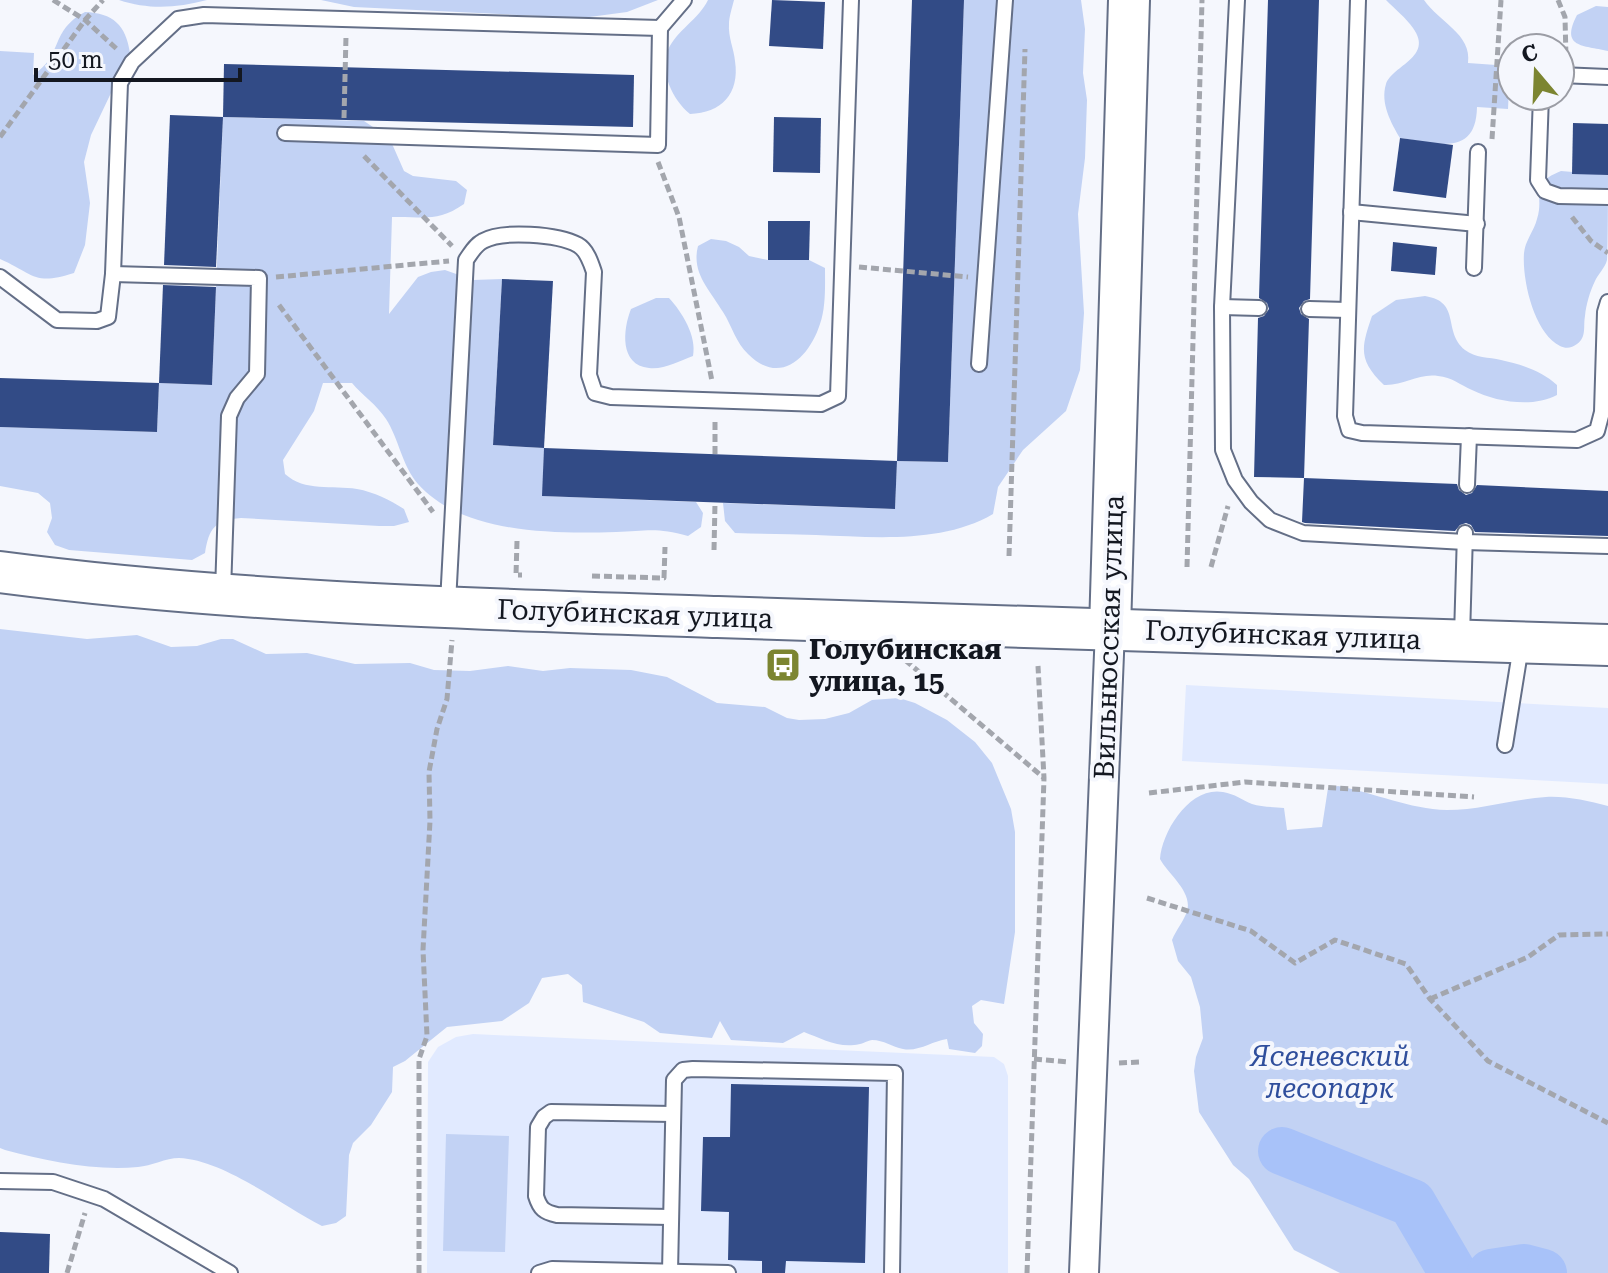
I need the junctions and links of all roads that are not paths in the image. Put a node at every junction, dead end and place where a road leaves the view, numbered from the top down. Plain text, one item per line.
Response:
1 (684, 0) edge
2 (851, 0) edge
3 (1005, 0) edge
4 (1129, 0) edge
5 (1237, 0) edge
6 (1358, 0) edge
7 (660, 28) junction
8 (1576, 76) edge
9 (1608, 77) edge
10 (1540, 112) edge
11 (285, 133) dead end
12 (1478, 152) road end
13 (1608, 197) edge
14 (1351, 212) junction
15 (1477, 224) junction
16 (1474, 268) dead end
17 (113, 274) junction
18 (0, 277) edge
19 (1608, 302) edge
20 (1222, 307) junction
21 (1259, 308) dead end
22 (1309, 309) dead end
23 (1348, 310) junction
24 (979, 364) dead end
25 (1469, 436) junction
26 (1467, 485) dead end
27 (1465, 538) junction
28 (1608, 546) edge
29 (0, 572) edge
30 (223, 594) junction
31 (450, 624) junction
32 (1110, 629) junction
33 (1462, 641) junction
34 (1522, 642) junction
35 (1608, 645) edge
36 (1505, 745) dead end
37 (673, 1114) junction
38 (0, 1181) edge
39 (671, 1217) junction
40 (670, 1272) edge
41 (230, 1273) edge
42 (539, 1273) edge
43 (728, 1273) edge
44 (892, 1273) edge
45 (1084, 1273) edge
46 (1100, 1273) edge

1 - 7 lane
2 - 31 lane
3 - 24 lane
4 - 32 street, Вильнюсская улица
5 - 20 lane
6 - 14 lane
7 - 11 lane
7 - 17 lane
8 - 9 lane
10 - 13 lane
12 - 15 lane
14 - 15 lane
14 - 23 lane
15 - 16 lane
17 - 18 lane
17 - 30 lane
19 - 25 lane
20 - 21 lane
20 - 27 lane
22 - 23 lane
23 - 25 lane
25 - 26 lane
27 - 28 lane
27 - 33 lane
29 - 30 street, Голубинская улица
30 - 31 street, Голубинская улица
31 - 32 street, Голубинская улица
32 - 33 street, Голубинская улица
32 - 45 street, Вильнюсская улица
33 - 34 street, Голубинская улица
34 - 35 street, Голубинская улица
34 - 36 lane
37 - 39 lane
37 - 39 lane
37 - 44 lane
38 - 41 lane
39 - 40 lane
40 - 42 lane
40 - 43 lane
45 - 46 lane

